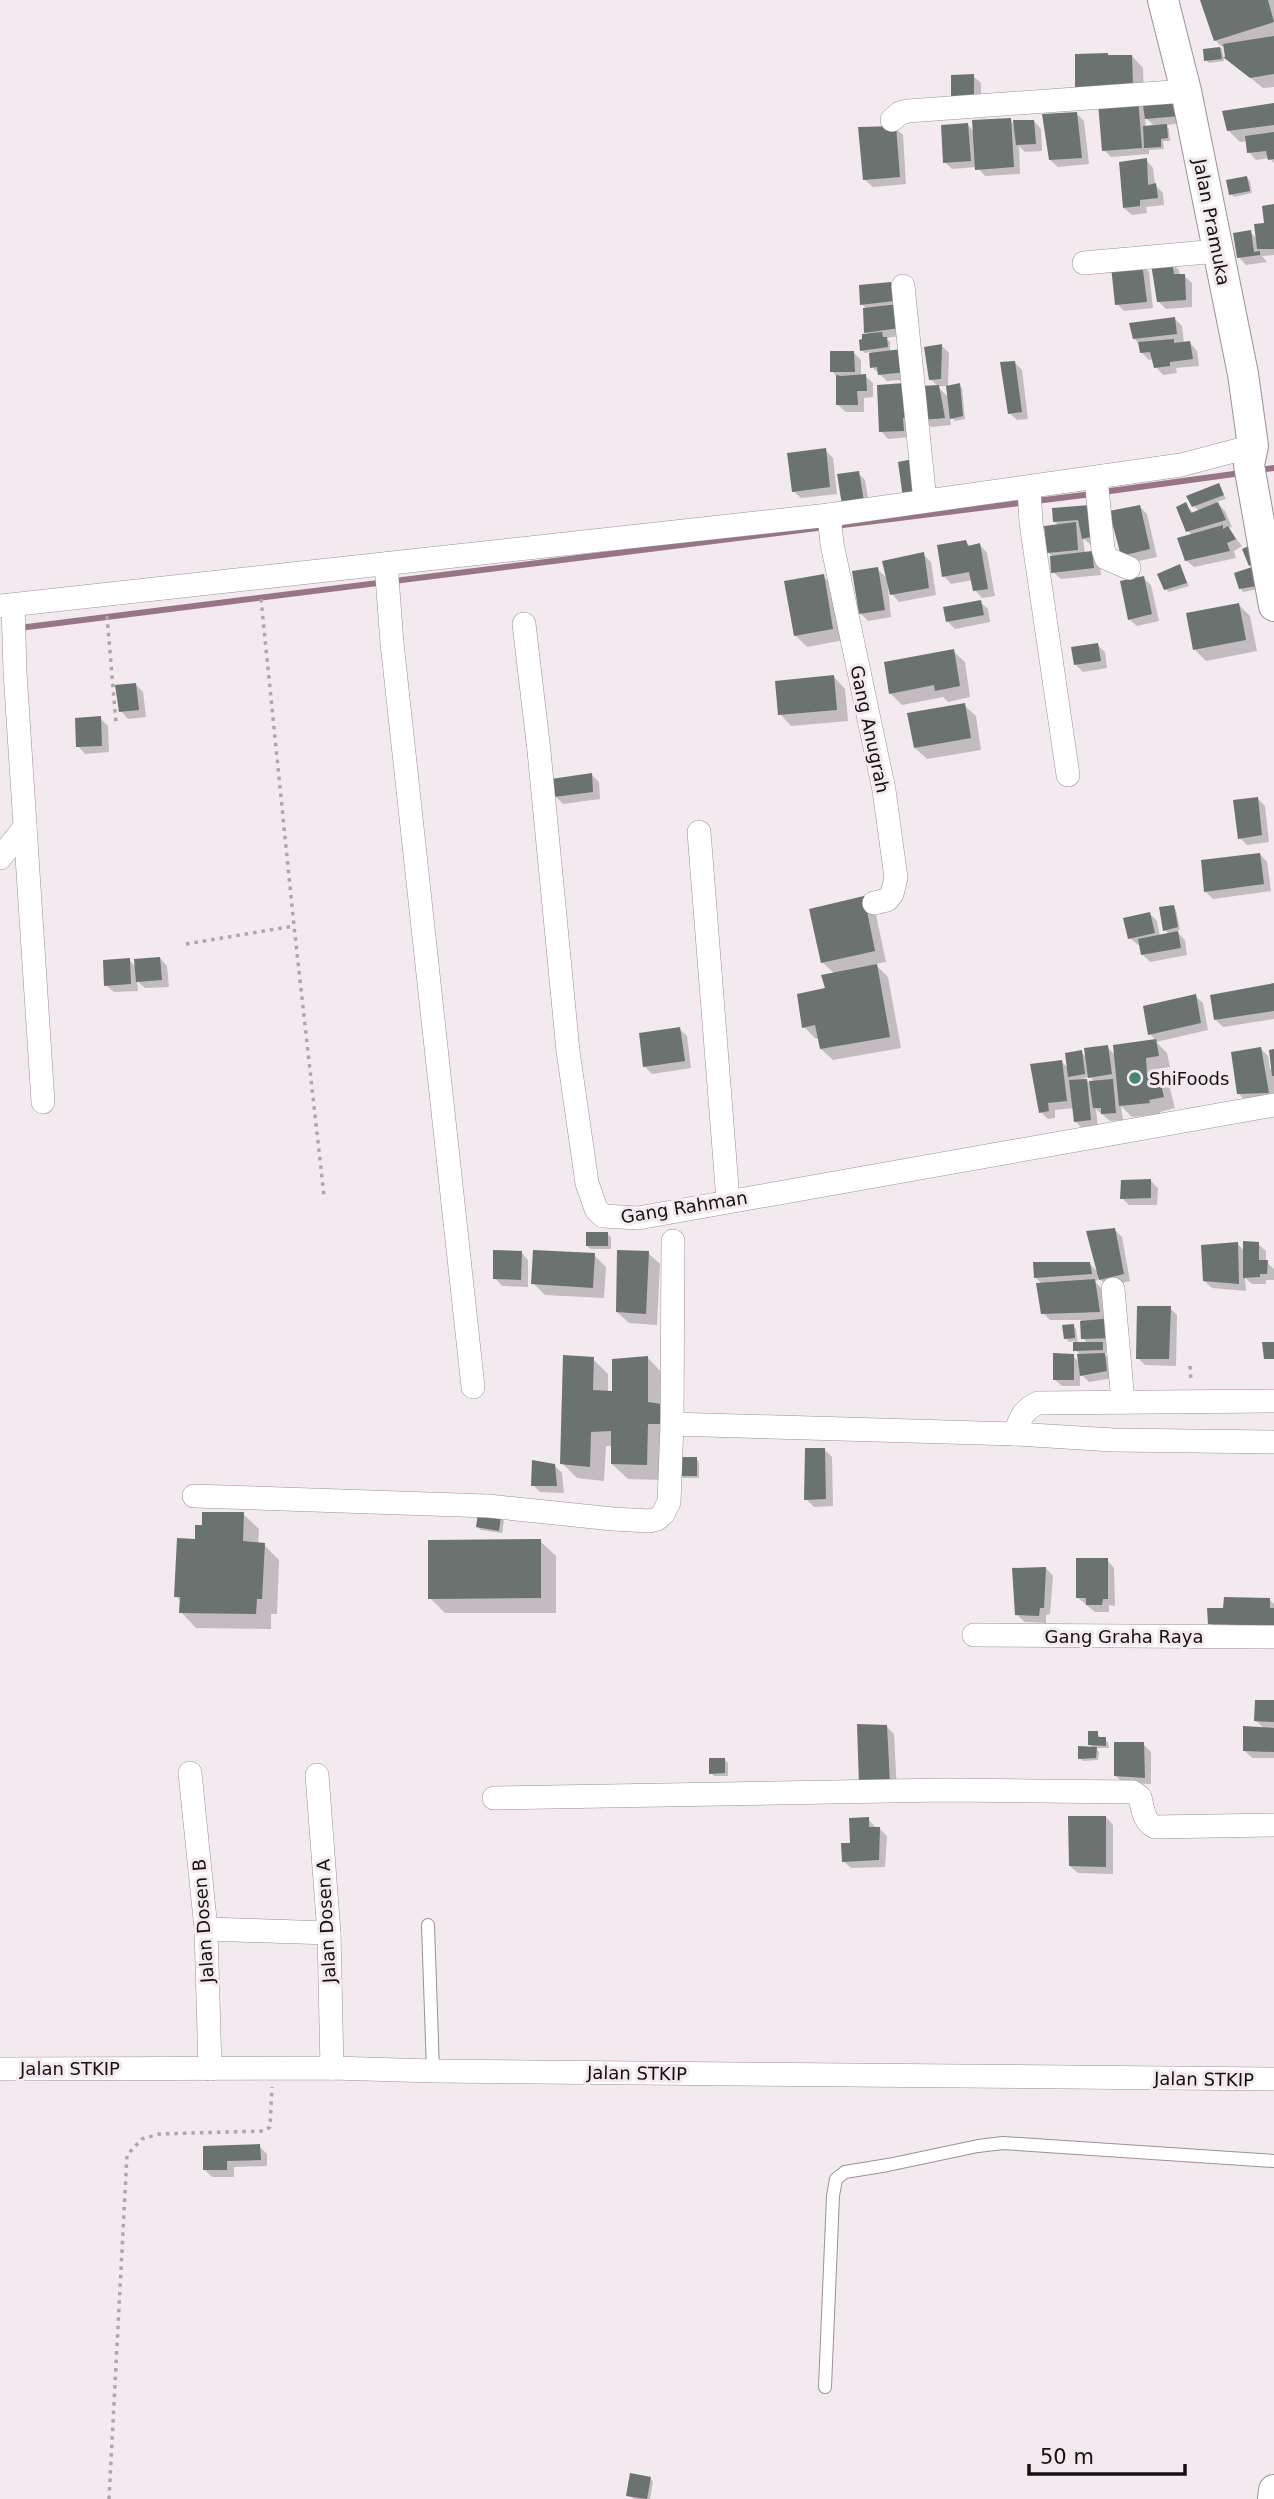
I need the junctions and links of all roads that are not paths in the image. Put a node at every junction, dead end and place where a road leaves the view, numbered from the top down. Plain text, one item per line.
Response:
1 (1163, 0) edge
2 (1186, 91) junction
3 (892, 120) dead end
4 (1218, 251) junction
5 (1084, 263) dead end
6 (903, 286) dead end
7 (1257, 479) edge
8 (1097, 492) junction
9 (925, 502) junction
10 (1030, 504) junction
11 (829, 517) junction
12 (386, 564) junction
13 (1129, 568) dead end
14 (7, 605) edge
15 (1274, 606) edge
16 (524, 624) dead end
17 (1068, 775) dead end
18 (24, 827) junction
19 (699, 832) dead end
20 (0, 858) edge
21 (874, 903) dead end
22 (43, 1102) dead end
23 (1274, 1105) edge
24 (728, 1200) junction
25 (673, 1241) dead end
26 (1114, 1289) dead end
27 (472, 1387) dead end
28 (1274, 1401) edge
29 (1123, 1402) junction
30 (672, 1424) junction
31 (1015, 1434) junction
32 (1274, 1442) edge
33 (194, 1496) dead end
34 (974, 1636) dead end
35 (1274, 1637) edge
36 (190, 1773) dead end
37 (317, 1775) dead end
38 (494, 1798) dead end
39 (1274, 1825) edge
40 (428, 1925) dead end
41 (206, 1930) junction
42 (329, 1933) junction
43 (332, 2068) junction
44 (0, 2069) edge
45 (210, 2069) junction
46 (433, 2071) junction
47 (1274, 2080) edge
48 (1274, 2161) edge
49 (825, 2386) dead end
50 (1274, 2490) edge
51 (1273, 2499) edge

1 - 2 street, Jalan Pramuka
2 - 3 street
2 - 4 street, Jalan Pramuka
4 - 5 street
4 - 7 street, Jalan Pramuka
6 - 9 street
7 - 8 street
7 - 15 street, Jalan Pramuka
8 - 10 street
8 - 13 street
9 - 10 street
9 - 11 street
10 - 17 street
11 - 12 street
11 - 21 street, Gang Anugrah
12 - 14 street
12 - 27 street
14 - 18 street
16 - 24 street, Gang Rahman
18 - 20 street
18 - 22 street
19 - 24 street
23 - 24 street, Gang Rahman
25 - 30 street
26 - 29 street
28 - 29 street
29 - 31 street
30 - 31 street
30 - 33 street
31 - 32 street
34 - 35 street, Gang Graha Raya
36 - 41 street, Jalan Dosen B
37 - 42 street, Jalan Dosen A
38 - 39 street
40 - 46 lane
41 - 42 street
41 - 45 street, Jalan Dosen B
42 - 43 street, Jalan Dosen A
43 - 45 street, Jalan STKIP
43 - 46 street, Jalan STKIP
44 - 45 street, Jalan STKIP
46 - 47 street, Jalan STKIP
48 - 49 lane
50 - 51 street

